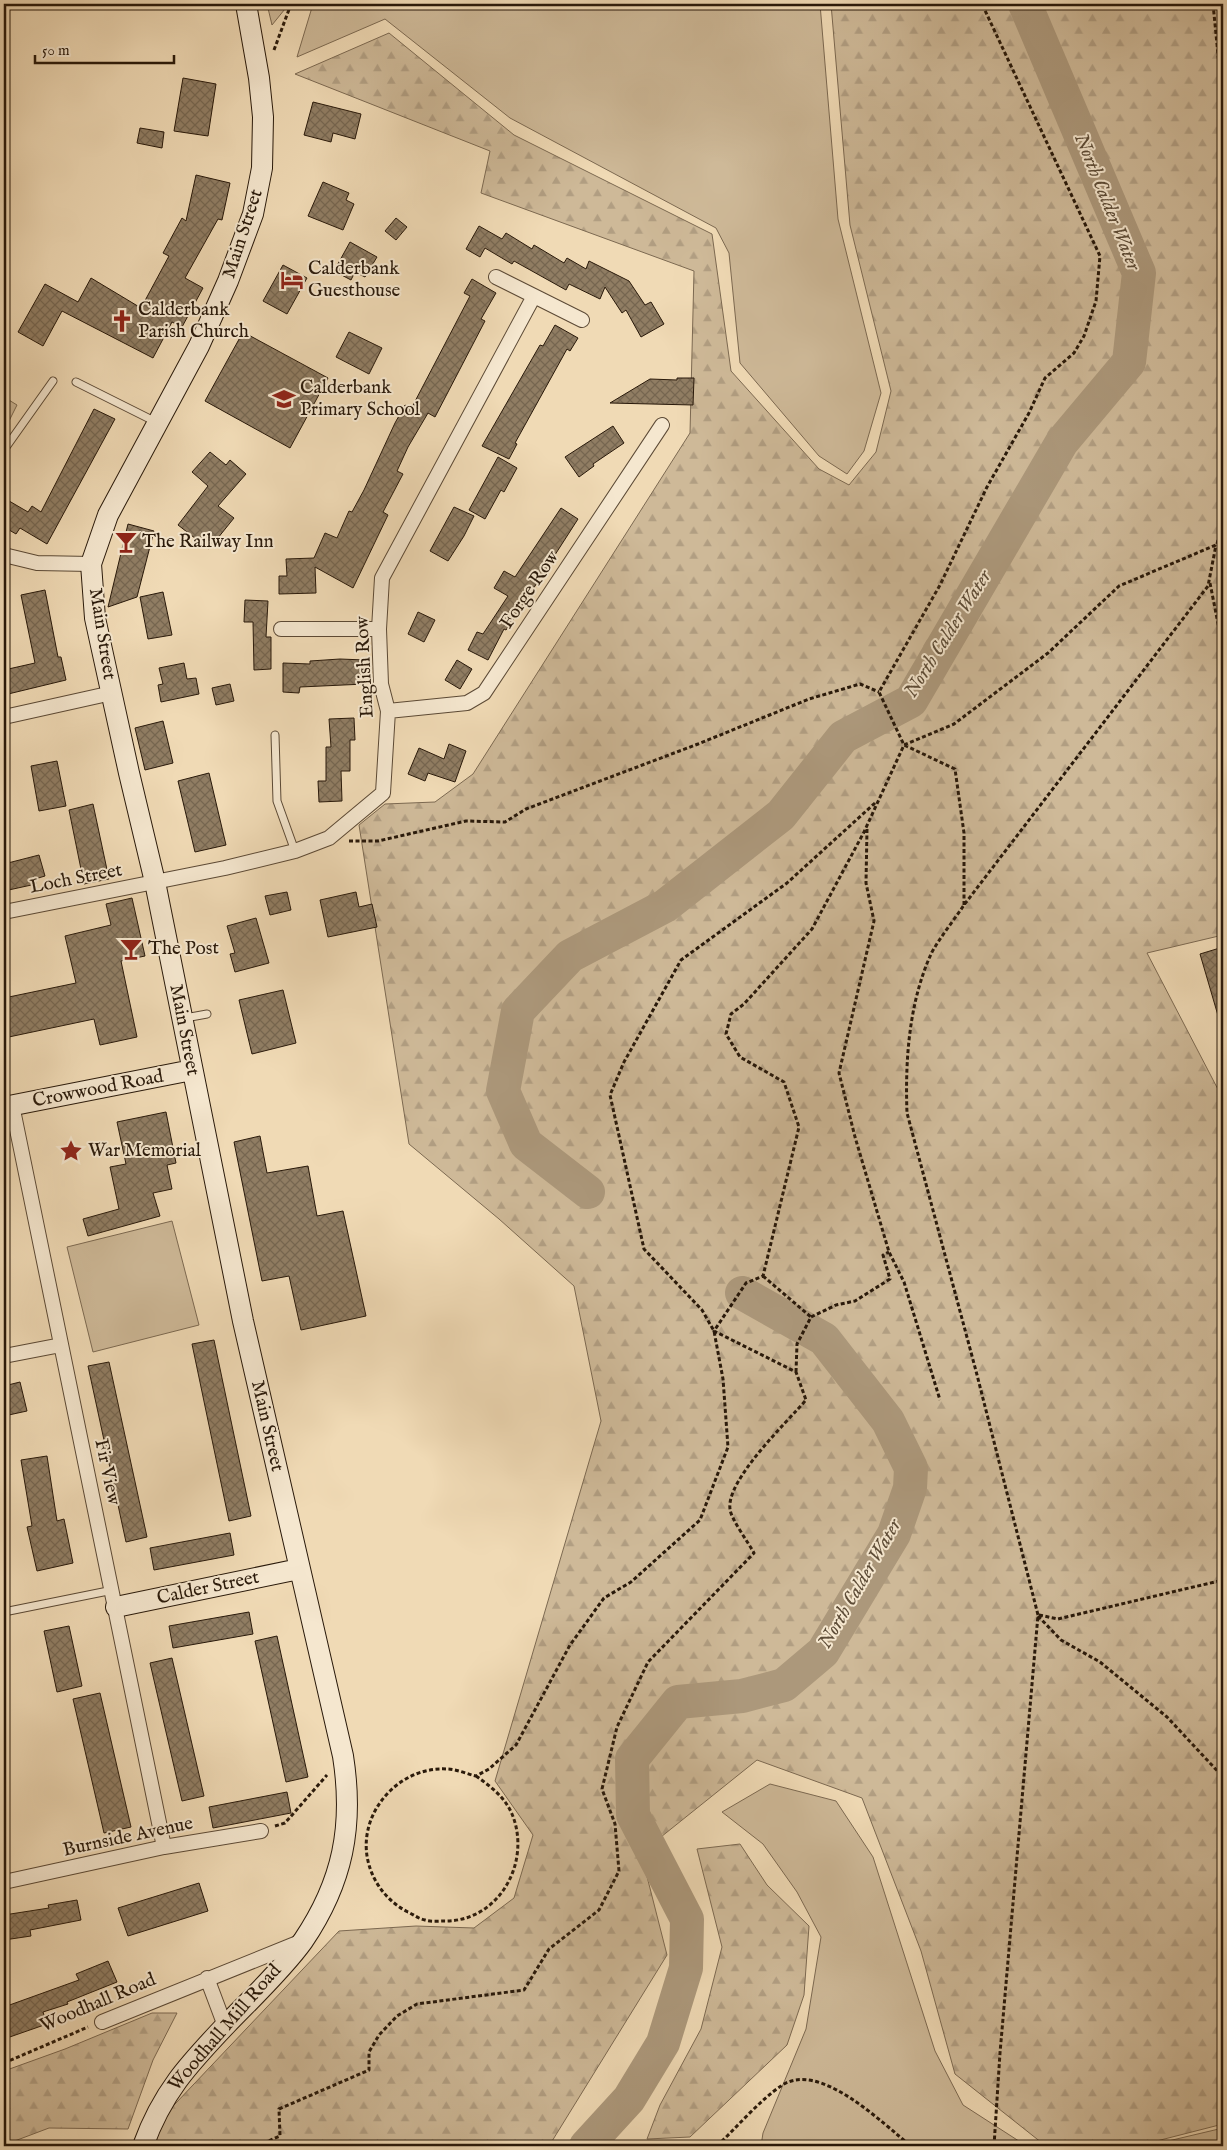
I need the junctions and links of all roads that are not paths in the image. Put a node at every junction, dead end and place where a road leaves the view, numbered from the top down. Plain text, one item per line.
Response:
1 (248, 11) edge
2 (496, 277) dead end
3 (534, 296) junction
4 (582, 320) dead end
5 (53, 381) dead end
6 (76, 382) dead end
7 (157, 423) junction
8 (662, 425) dead end
9 (4, 450) edge
10 (4, 555) edge
11 (91, 564) junction
12 (281, 629) dead end
13 (378, 629) junction
14 (112, 693) junction
15 (388, 711) junction
16 (4, 717) edge
17 (275, 735) dead end
18 (295, 851) junction
19 (155, 882) junction
20 (4, 912) edge
21 (207, 1014) dead end
22 (182, 1018) junction
23 (192, 1070) junction
24 (8, 1106) edge
25 (61, 1345) junction
26 (4, 1356) edge
27 (299, 1569) junction
28 (114, 1599) junction
29 (4, 1612) edge
30 (261, 1832) road end
31 (164, 1847) junction
32 (4, 1882) edge
33 (302, 1942) junction
34 (207, 1978) junction
35 (102, 2022) road end
36 (225, 2026) junction
37 (145, 2141) edge

1 - 7 main road, Main Street
2 - 3 street
3 - 4 street
3 - 13 street, English Row
5 - 9 lane
6 - 7 lane
7 - 11 main road, Main Street
8 - 15 street, Forge Row
10 - 11 street
11 - 14 main road, Main Street
12 - 13 street
13 - 15 street, English Row
14 - 16 street
14 - 19 main road, Main Street
15 - 18 street, English Row
17 - 18 lane
18 - 19 street, English Row
19 - 20 street, Loch Street
19 - 22 main road, Main Street
21 - 22 lane
22 - 23 main road, Main Street
23 - 24 main road, Crowwood Road
23 - 27 main road, Main Street
24 - 25 street, Fir View
25 - 26 street
25 - 28 street, Fir View
27 - 28 main road, Calder Street
27 - 33 main road, Main Street
28 - 29 lane
28 - 31 street, Fir View
30 - 31 street, Burnside Avenue
31 - 32 street, Burnside Avenue
33 - 34 street, Woodhall Road
33 - 36 main road, Woodhall Mill Road
34 - 35 street, Woodhall Road
34 - 36 street
36 - 37 main road, Woodhall Mill Road

